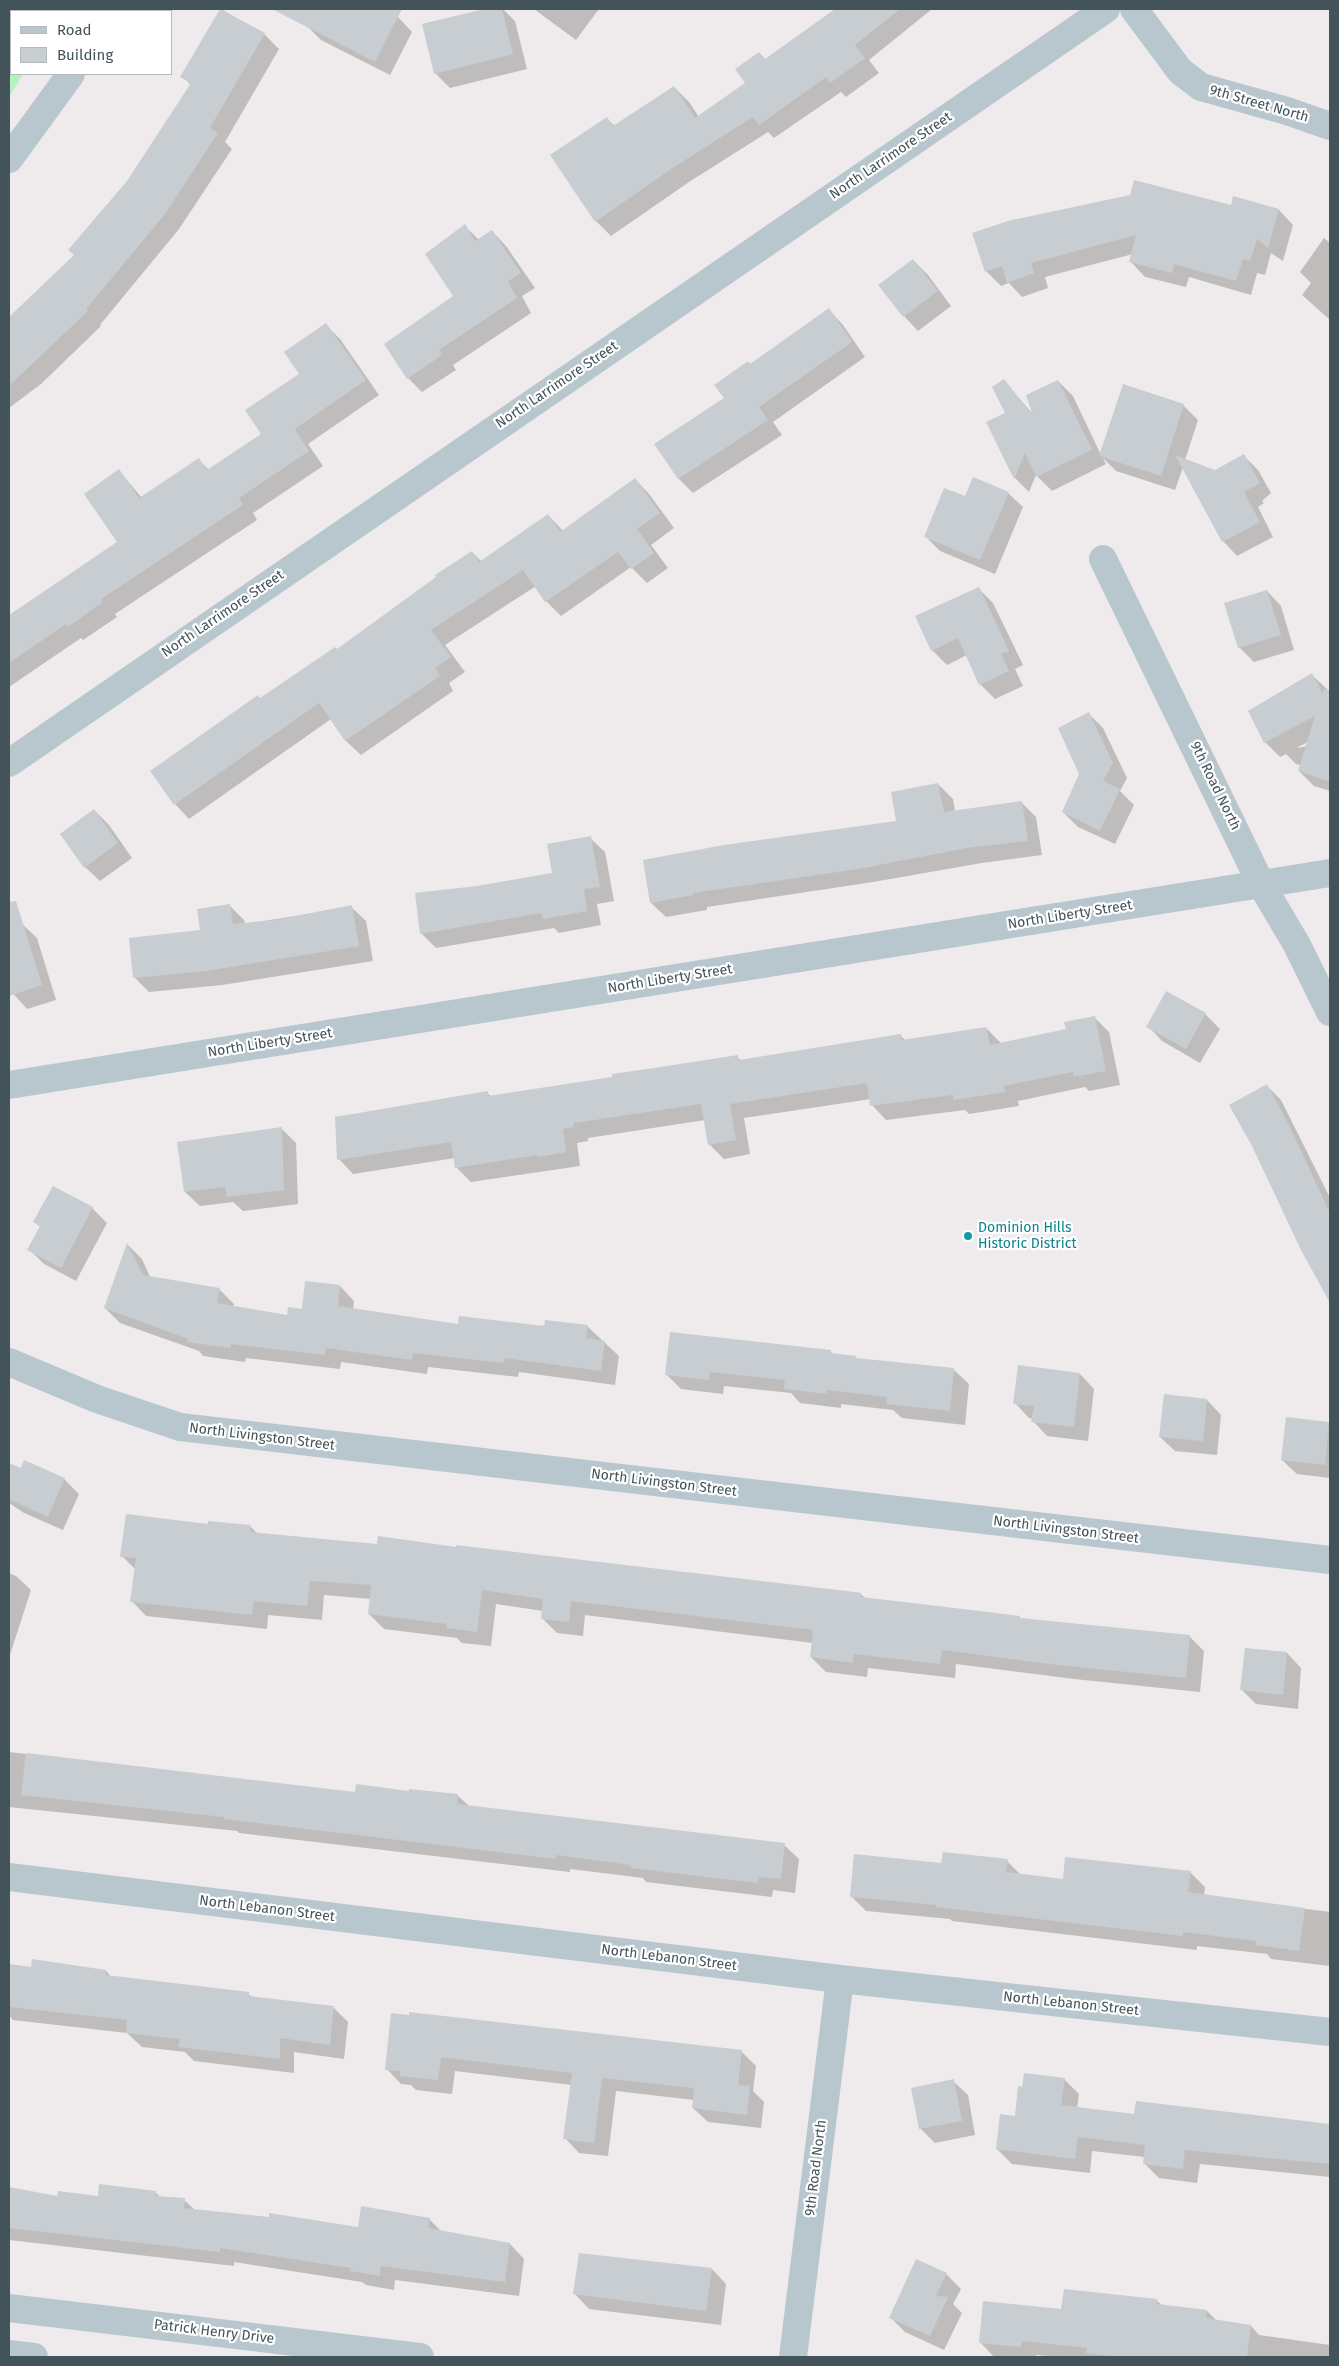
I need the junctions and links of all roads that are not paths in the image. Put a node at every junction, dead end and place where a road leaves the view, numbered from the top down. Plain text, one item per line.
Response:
1 (1106, 9) edge
2 (1134, 9) edge
3 (70, 75) edge
4 (1330, 126) edge
5 (9, 159) edge
6 (1103, 559) dead end
7 (9, 763) edge
8 (1330, 873) edge
9 (1261, 884) junction
10 (1330, 1012) edge
11 (9, 1085) edge
12 (9, 1362) edge
13 (1330, 1560) edge
14 (9, 1877) edge
15 (840, 1979) junction
16 (1330, 2032) edge
17 (9, 2308) edge
18 (9, 2354) edge
19 (34, 2357) edge
20 (420, 2357) edge
21 (793, 2357) edge

1 - 7 street, North Larrimore Street
2 - 4 street, 9th Street North
3 - 5 street
6 - 9 street, 9th Road North
8 - 9 street, North Liberty Street
9 - 10 street, 9th Road North
9 - 11 street, North Liberty Street
12 - 13 street, North Livingston Street
14 - 15 street, North Lebanon Street
15 - 16 street, North Lebanon Street
15 - 21 street, 9th Road North
17 - 20 street, Patrick Henry Drive
18 - 19 street

